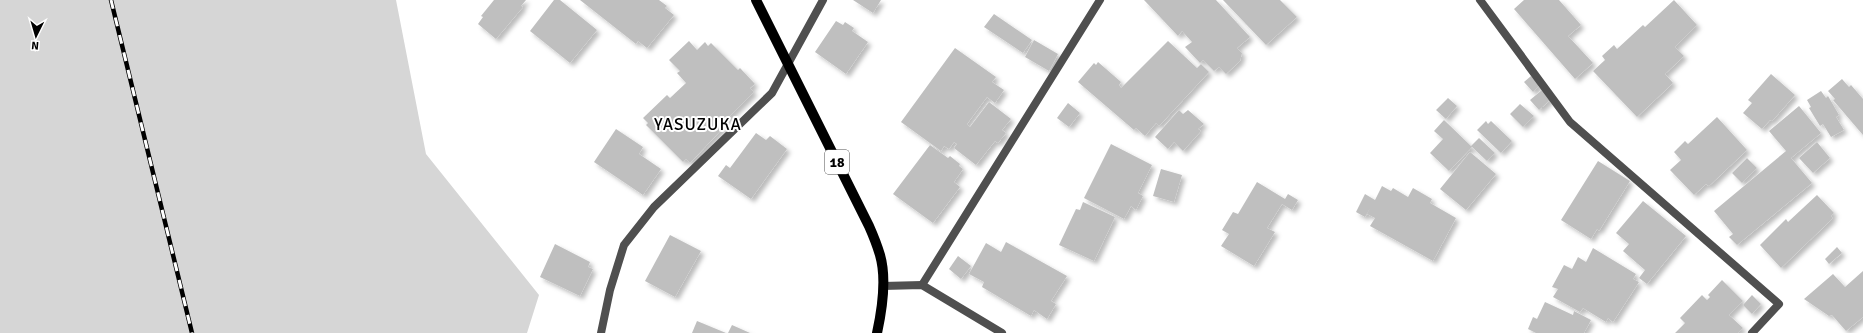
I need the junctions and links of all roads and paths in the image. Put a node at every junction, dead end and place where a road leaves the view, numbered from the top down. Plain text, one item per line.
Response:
1 (756, 0) edge
2 (823, 0) edge
3 (1100, 0) edge
4 (1480, 0) edge
5 (788, 64) junction
6 (922, 285) junction
7 (883, 286) junction
8 (601, 333) edge
9 (877, 333) edge
10 (1002, 333) edge
11 (1752, 333) edge

1 - 5 main road, 18
2 - 5 street
3 - 6 street
4 - 11 street
5 - 7 main road, 18
5 - 8 street
6 - 7 street
6 - 10 street
7 - 9 main road, 18

